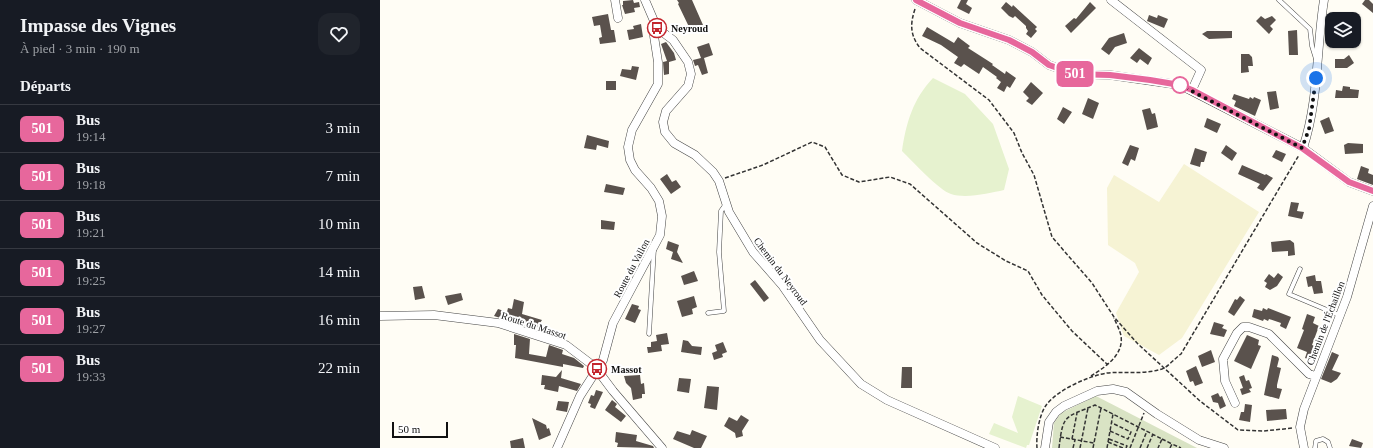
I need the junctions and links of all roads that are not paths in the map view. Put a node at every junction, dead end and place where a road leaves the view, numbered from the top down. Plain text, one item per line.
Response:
1 (615, 0) edge
2 (641, 0) edge
3 (645, 0) edge
4 (1111, 0) edge
5 (1279, 0) edge
6 (1324, 0) edge
7 (917, 1) edge
8 (651, 13) junction
9 (618, 18) dead end
10 (657, 28) junction
11 (1318, 65) junction
12 (1192, 90) junction
13 (1302, 148) junction
14 (1373, 191) edge
15 (726, 203) junction
16 (1373, 206) edge
17 (654, 246) junction
18 (1300, 269) dead end
19 (708, 313) dead end
20 (1340, 315) junction
21 (380, 316) edge
22 (649, 334) dead end
23 (597, 369) junction
24 (1316, 376) junction
25 (1235, 403) dead end
26 (557, 448) edge
27 (662, 448) edge
28 (995, 448) edge
29 (1045, 448) edge
30 (1224, 448) edge
31 (1304, 448) edge
32 (1315, 448) edge
33 (1330, 448) edge

1 - 9 street
2 - 8 street
3 - 8 street, Route du Vallon
4 - 12 street
5 - 11 lane
6 - 11 street
7 - 12 street
8 - 10 street, Route du Vallon
10 - 15 street, Chemin du Neyroud
10 - 17 street, Route du Vallon
11 - 13 street
12 - 13 street
13 - 14 street
15 - 19 lane
15 - 28 street, Chemin du Neyroud
16 - 20 street, Chemin de l'Échaillon
17 - 22 lane
17 - 23 street, Route du Vallon
18 - 20 lane
20 - 24 street, Chemin de l'Échaillon
21 - 23 street, Route du Massot
23 - 26 street, Route du Vallon
23 - 27 street, Route du Massot
24 - 25 street
24 - 31 street, Chemin de l'Échaillon
29 - 30 street
32 - 33 lane

